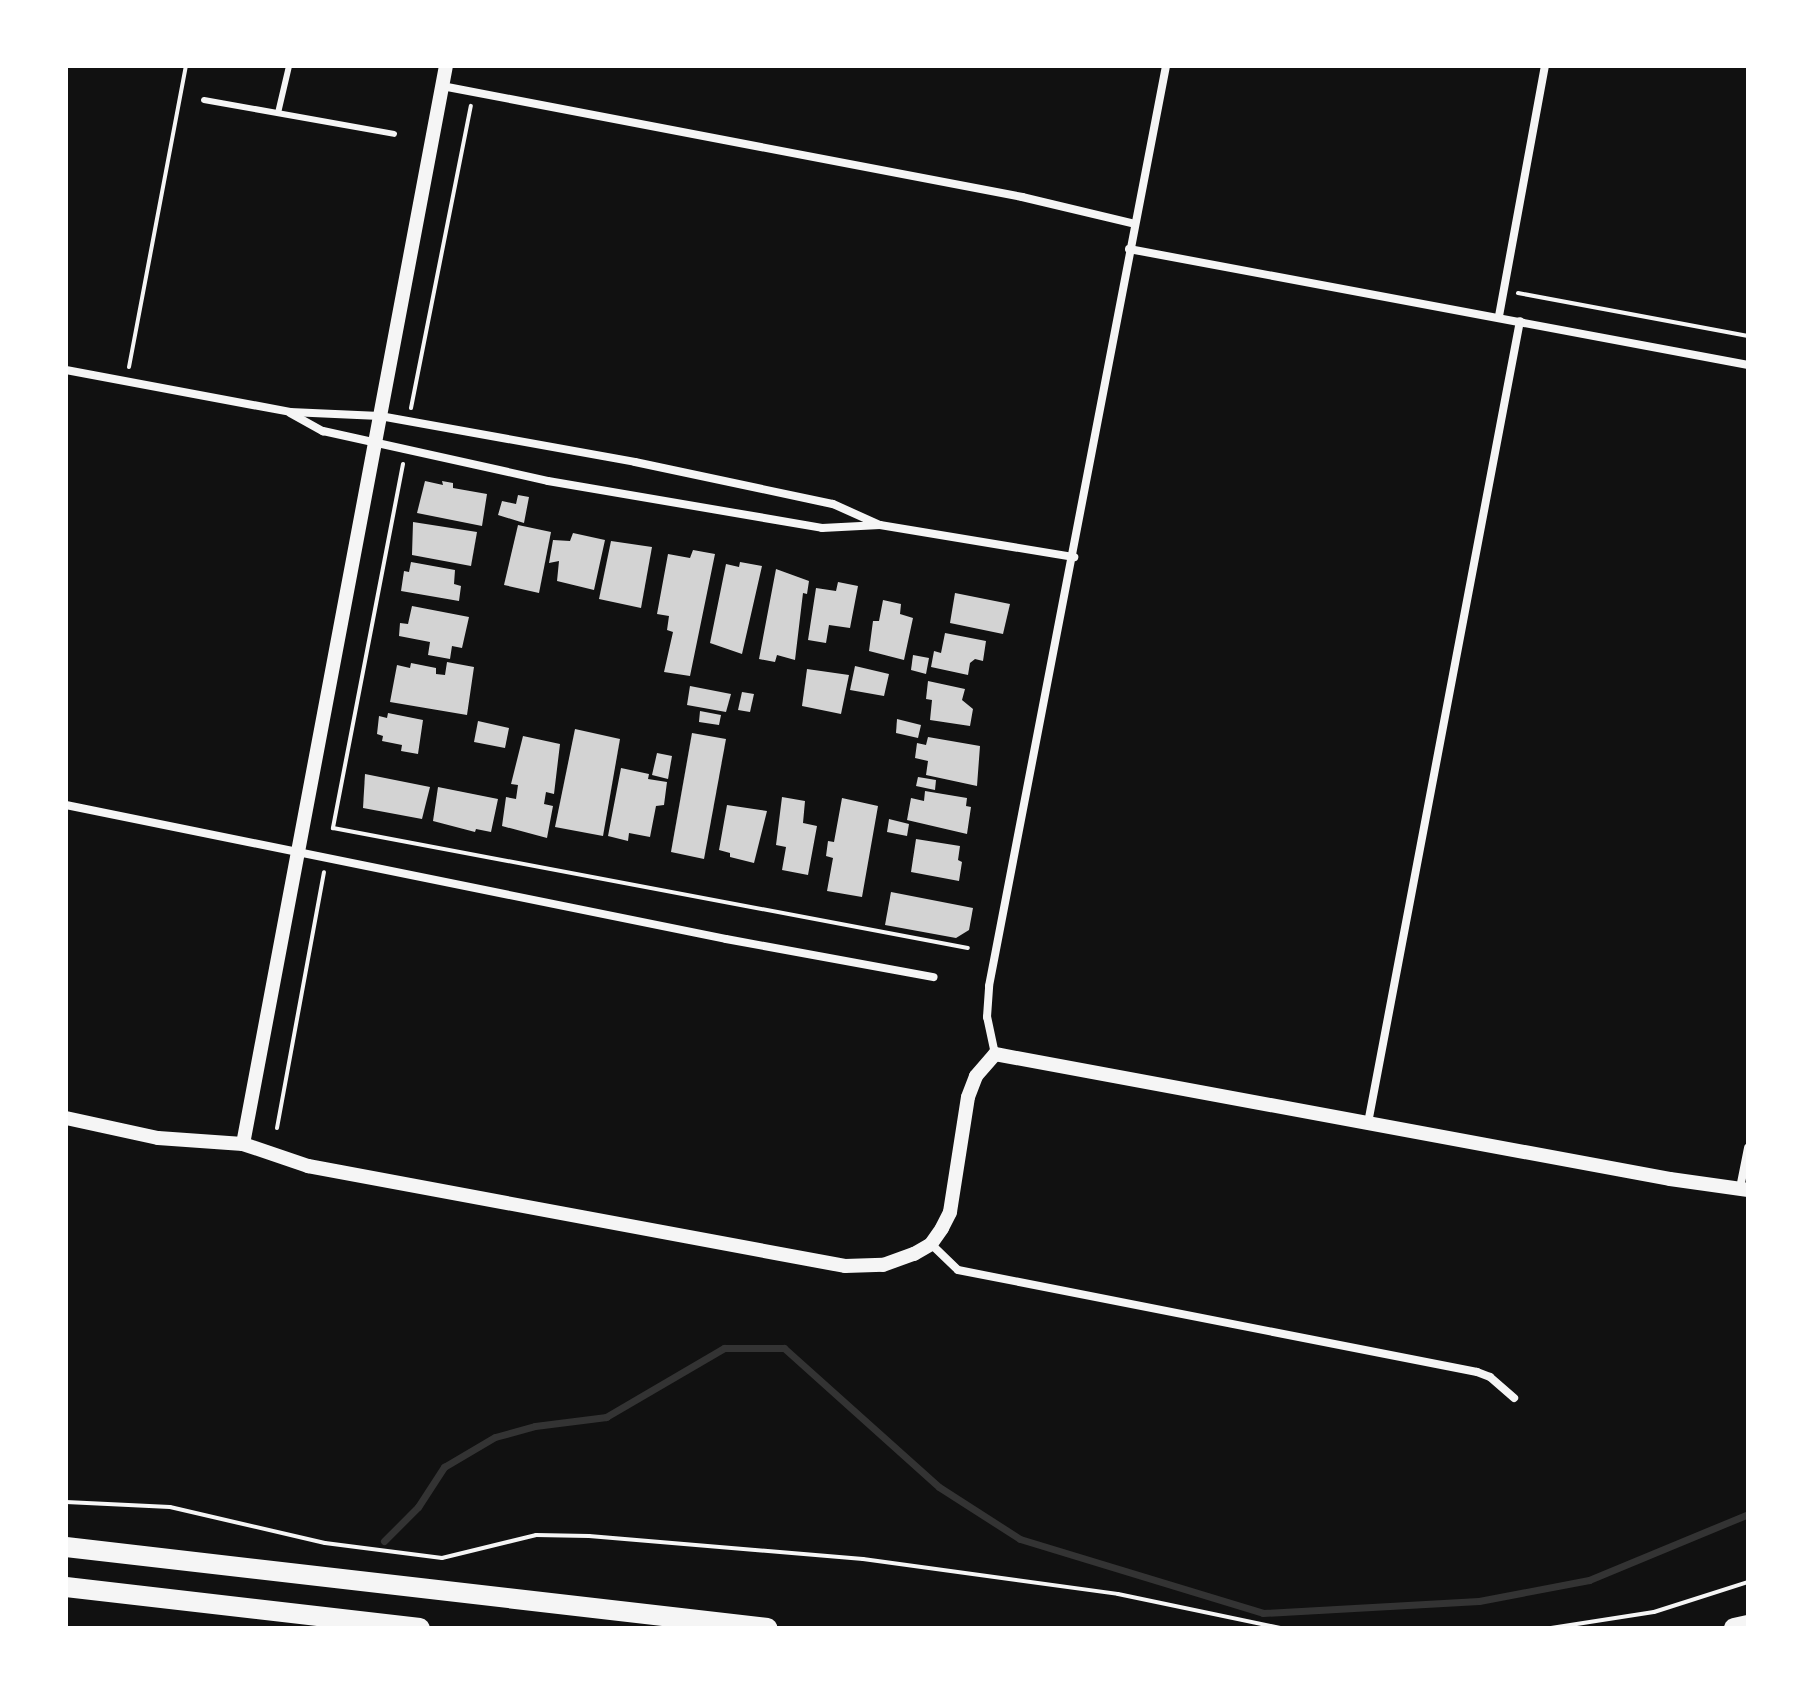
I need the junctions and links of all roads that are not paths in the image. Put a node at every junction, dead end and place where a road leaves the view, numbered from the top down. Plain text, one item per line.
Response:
1 (289, 66) edge
2 (446, 66) edge
3 (1166, 66) edge
4 (1545, 66) edge
5 (442, 86) junction
6 (204, 100) dead end
7 (278, 113) junction
8 (394, 134) dead end
9 (1135, 224) junction
10 (1129, 249) junction
11 (1499, 316) junction
12 (1520, 321) junction
13 (1748, 365) edge
14 (66, 370) edge
15 (290, 412) junction
16 (380, 416) junction
17 (375, 443) junction
18 (880, 525) junction
19 (1074, 557) junction
20 (66, 805) edge
21 (298, 851) junction
22 (934, 977) dead end
23 (995, 1054) junction
24 (66, 1118) edge
25 (1368, 1123) junction
26 (243, 1144) junction
27 (1748, 1148) edge
28 (1744, 1189) edge
29 (931, 1244) junction
30 (1514, 1398) dead end
31 (66, 1547) edge
32 (66, 1587) edge
33 (1748, 1625) edge
34 (420, 1628) edge
35 (767, 1628) edge
36 (1734, 1628) edge

1 - 7 lane
2 - 5 street
3 - 9 street
4 - 11 street
5 - 9 street
5 - 16 street
6 - 7 lane
7 - 8 lane
9 - 10 street
10 - 11 street
10 - 19 street
11 - 12 street
12 - 13 street
12 - 25 street
14 - 15 street
15 - 16 street
15 - 17 street
16 - 17 street
16 - 18 street
17 - 18 street
17 - 21 street
18 - 19 street
19 - 23 street
20 - 21 street
21 - 22 street
21 - 26 street
23 - 25 street
23 - 29 street
24 - 26 street
25 - 28 street
26 - 29 street
27 - 28 street
29 - 30 street
31 - 35 highway
32 - 34 highway
33 - 36 highway

